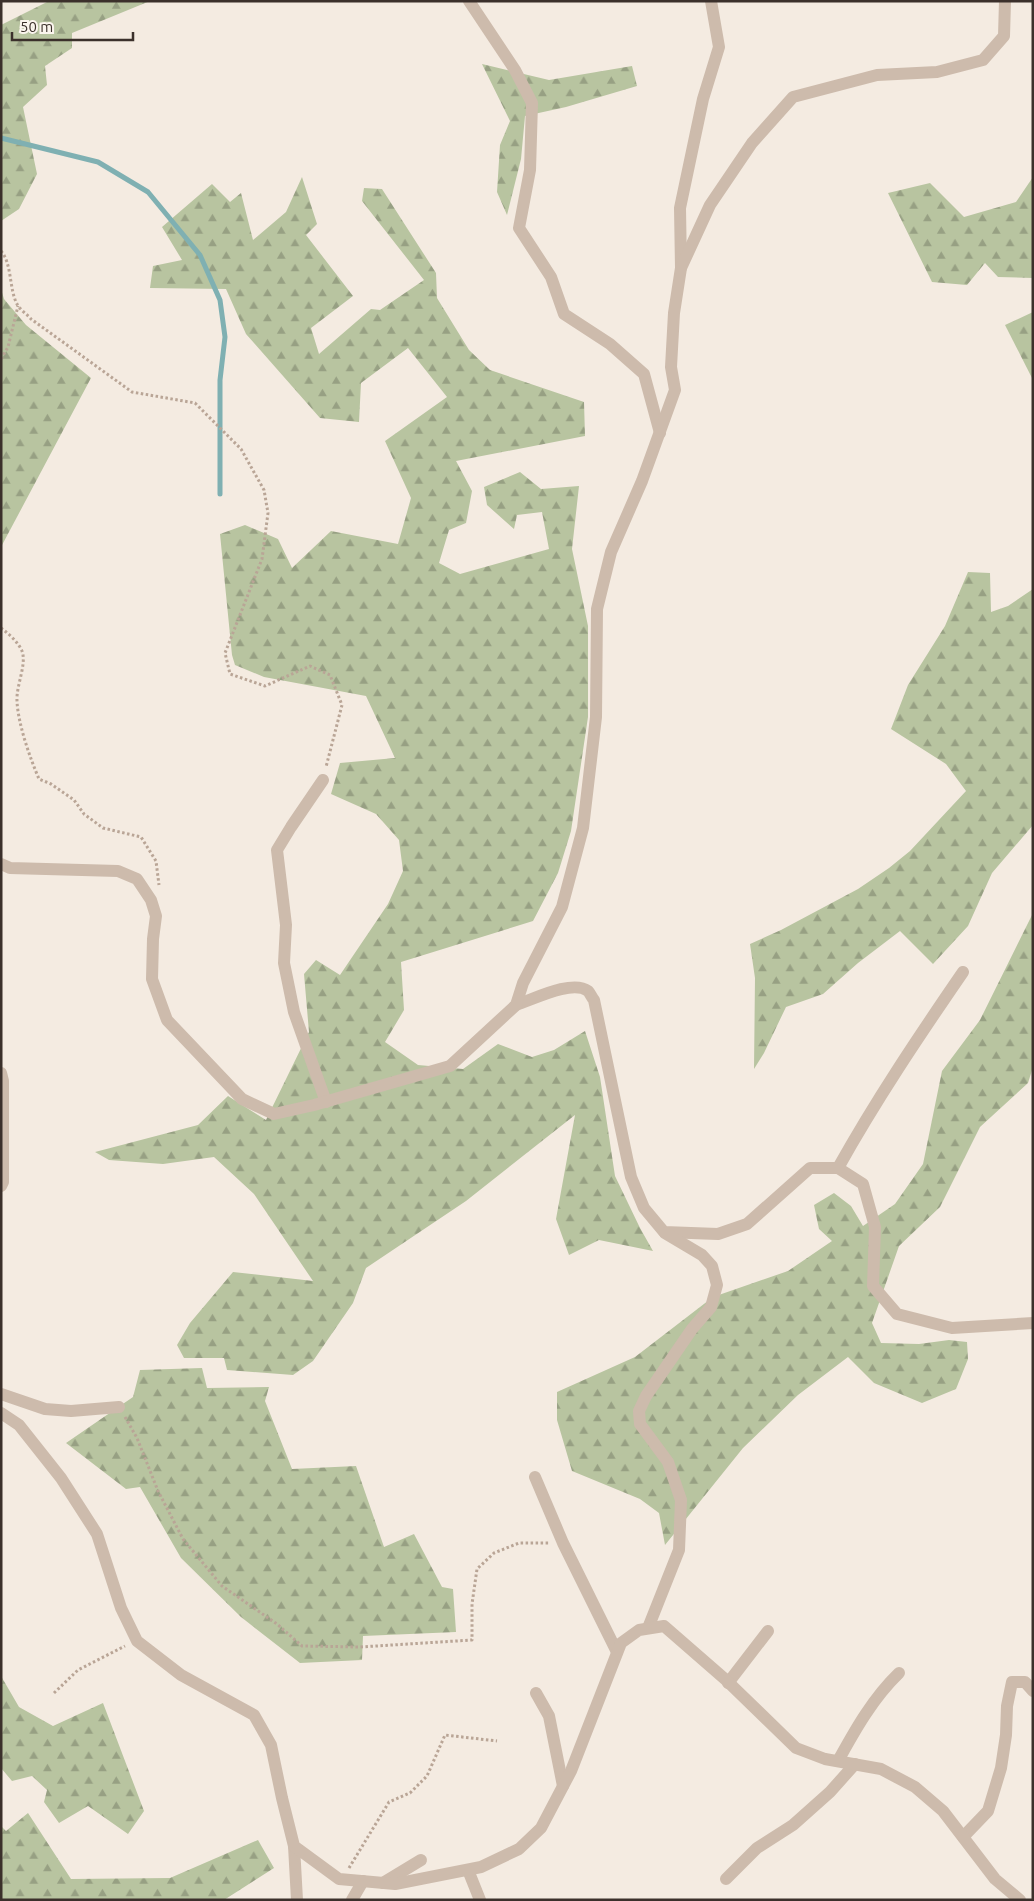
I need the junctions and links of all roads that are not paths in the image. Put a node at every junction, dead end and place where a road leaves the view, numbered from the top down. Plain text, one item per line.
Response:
1 (469, 1) edge
2 (711, 1) edge
3 (1005, 1) edge
4 (681, 268) junction
5 (660, 432) junction
6 (323, 780) road end
7 (1, 864) edge
8 (963, 972) dead end
9 (516, 1005) junction
10 (1, 1073) edge
11 (326, 1102) junction
12 (838, 1168) junction
13 (1, 1186) edge
14 (664, 1232) junction
15 (1033, 1323) edge
16 (1, 1394) edge
17 (119, 1407) road end
18 (1, 1413) edge
19 (536, 1477) dead end
20 (648, 1628) junction
21 (768, 1631) dead end
22 (616, 1652) junction
23 (899, 1673) dead end
24 (728, 1683) junction
25 (1033, 1691) edge
26 (536, 1693) dead end
27 (838, 1761) junction
28 (854, 1764) junction
29 (563, 1786) junction
30 (963, 1836) junction
31 (294, 1846) junction
32 (421, 1860) dead end
33 (468, 1870) junction
34 (726, 1879) dead end
35 (363, 1881) junction
36 (383, 1883) junction
37 (297, 1900) edge
38 (352, 1900) edge
39 (480, 1900) edge
40 (1020, 1900) edge

1 - 5 street
2 - 4 street
3 - 4 street
4 - 5 street
5 - 9 street
6 - 11 street
7 - 11 street
8 - 12 street
9 - 11 street
9 - 14 street
10 - 13 street
12 - 14 street
12 - 15 street
14 - 20 street
16 - 17 street
18 - 31 street
19 - 22 street
20 - 22 street
20 - 24 street
21 - 24 street
22 - 29 street
23 - 27 street
24 - 27 street
25 - 30 street
26 - 29 street
27 - 28 street
28 - 30 street
28 - 34 street
29 - 33 street
30 - 40 street
31 - 35 street
31 - 37 street
32 - 36 street
33 - 36 street
33 - 39 street
35 - 36 street
35 - 38 street

